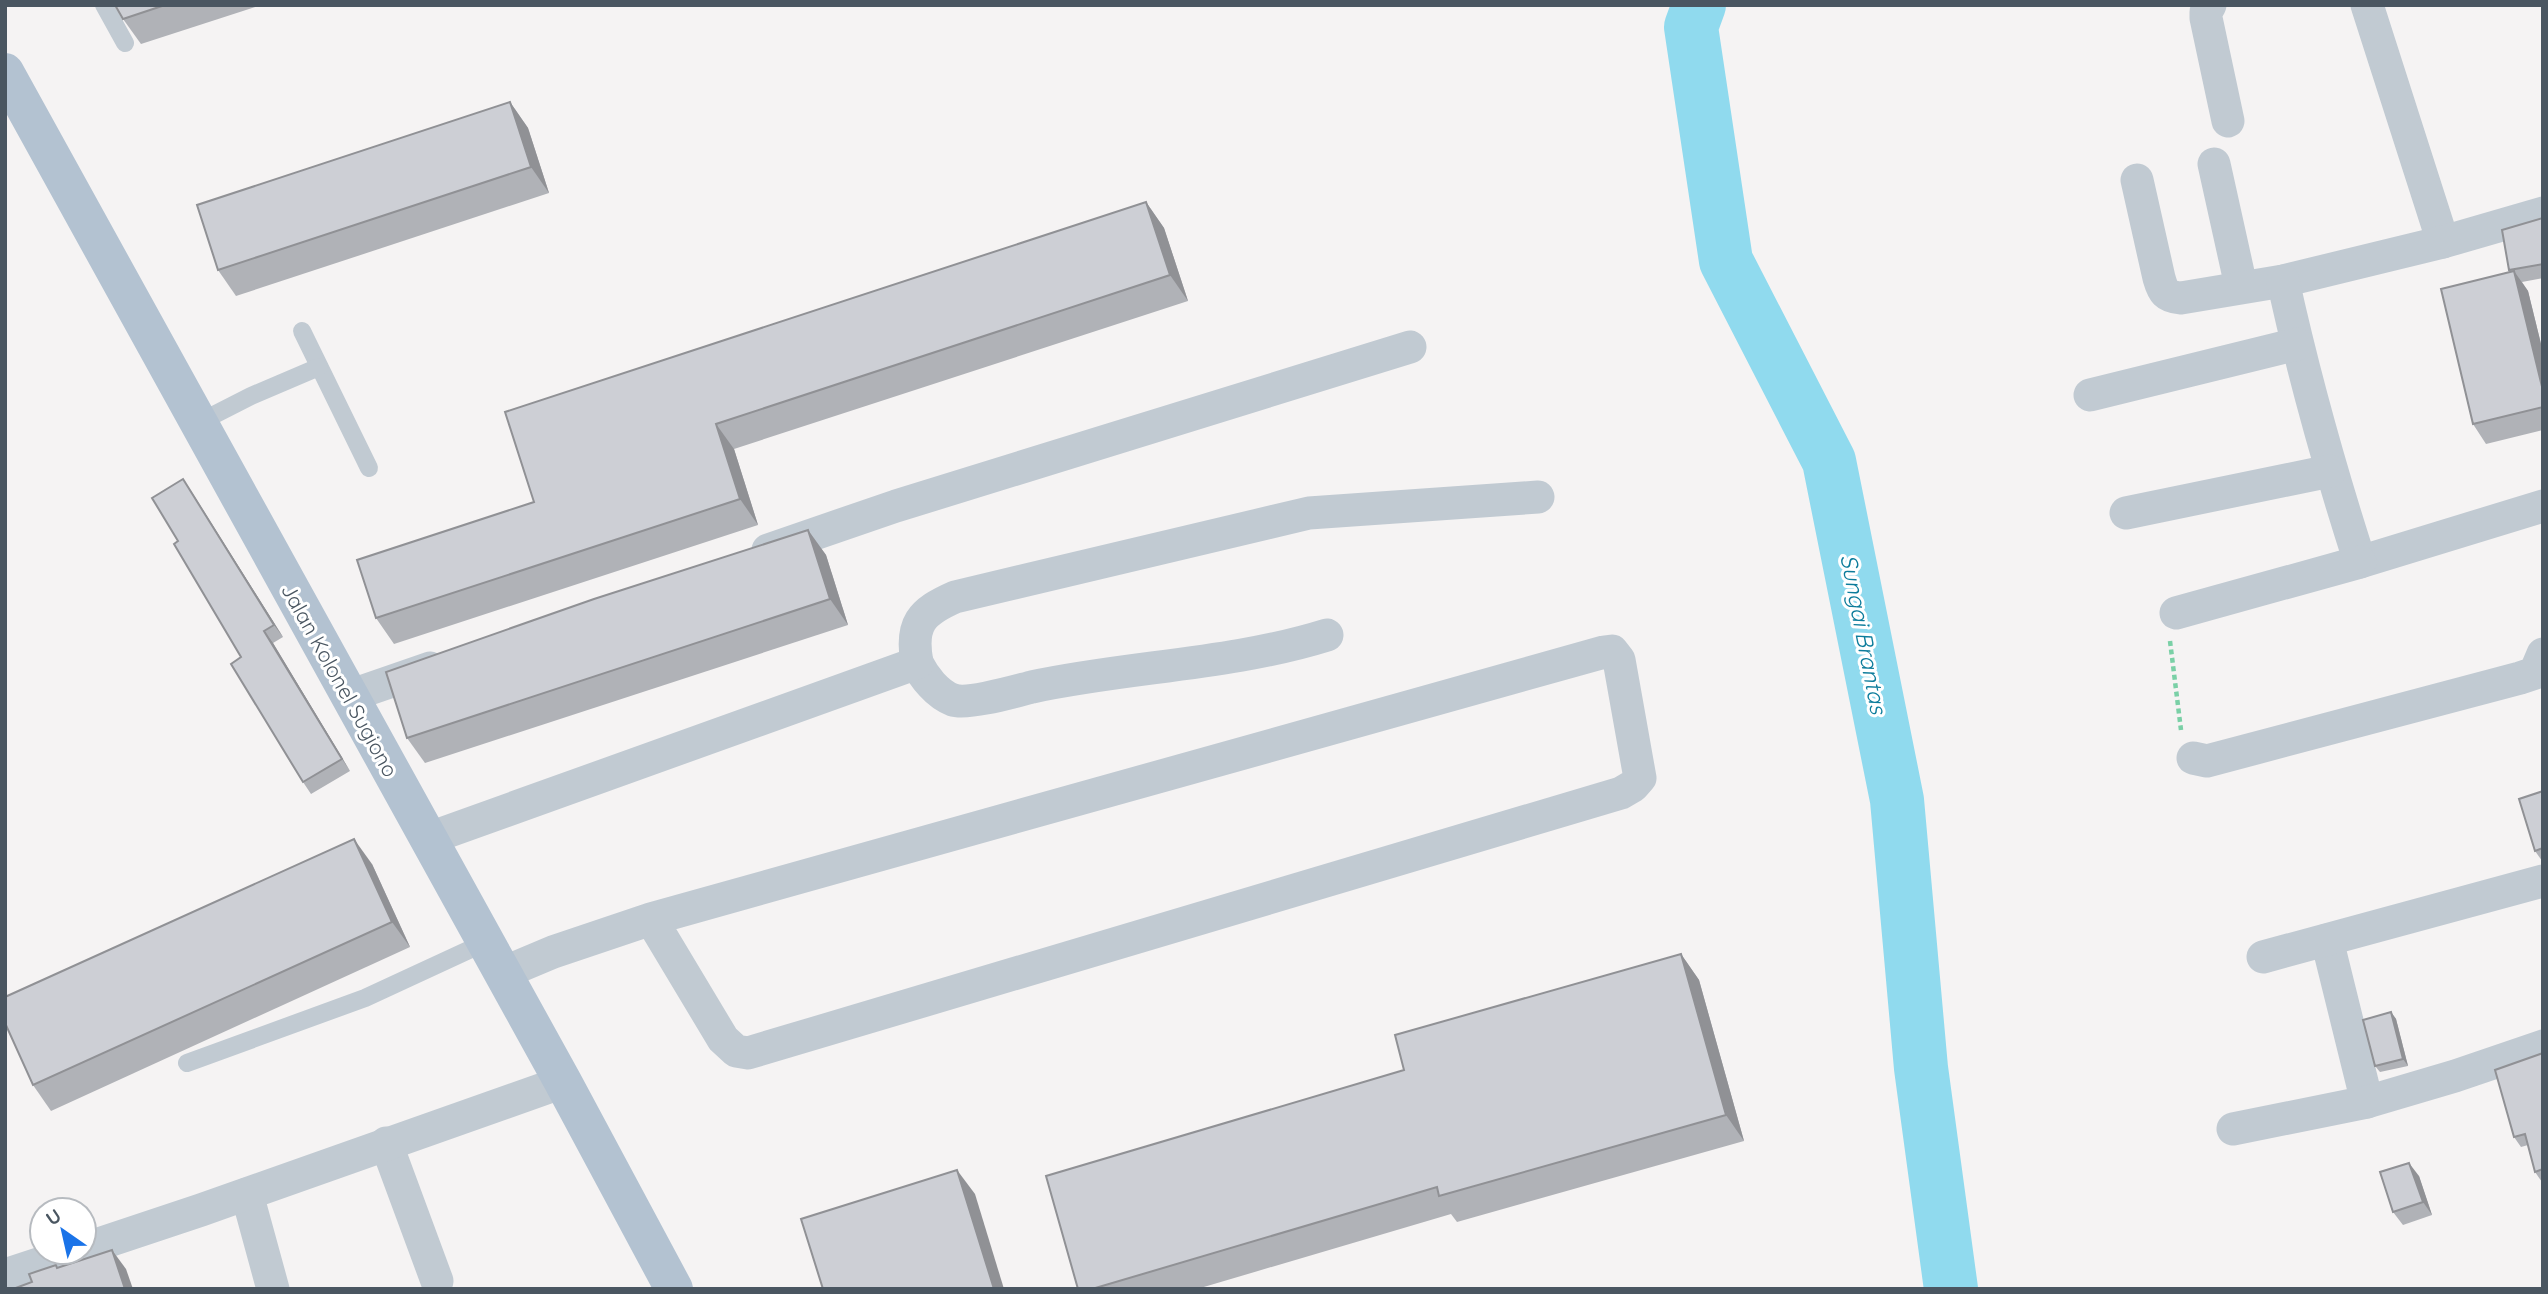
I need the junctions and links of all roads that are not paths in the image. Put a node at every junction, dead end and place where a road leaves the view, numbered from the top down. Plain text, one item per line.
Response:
1 (104, 5) edge
2 (2210, 5) edge
3 (2367, 5) edge
4 (125, 43) edge
5 (5, 72) edge
6 (2228, 121) dead end
7 (2214, 164) dead end
8 (2137, 180) dead end
9 (2543, 213) edge
10 (2443, 242) junction
11 (2283, 281) junction
12 (2241, 286) junction
13 (302, 331) dead end
14 (2297, 344) junction
15 (1410, 347) dead end
16 (319, 367) junction
17 (2090, 396) dead end
18 (201, 422) junction
19 (369, 468) dead end
20 (2330, 471) junction
21 (1538, 497) dead end
22 (2543, 506) edge
23 (2126, 513) dead end
24 (739, 560) edge
25 (2360, 562) junction
26 (2176, 613) road end
27 (1327, 635) dead end
28 (2543, 654) edge
29 (453, 660) edge
30 (917, 663) junction
31 (349, 696) junction
32 (2193, 758) road end
33 (427, 839) junction
34 (2543, 881) edge
35 (656, 927) junction
36 (2327, 940) junction
37 (2263, 957) dead end
38 (501, 969) junction
39 (2543, 1046) edge
40 (187, 1063) dead end
41 (563, 1082) junction
42 (2367, 1102) junction
43 (2233, 1129) dead end
44 (386, 1143) junction
45 (247, 1194) junction
46 (98, 1244) edge
47 (32, 1266) edge
48 (5, 1275) edge
49 (437, 1281) dead end
50 (273, 1289) edge
51 (674, 1289) edge

1 - 4 lane
2 - 6 street
3 - 10 street
5 - 18 main road, Jalan Kolonel Sugiono
7 - 12 street
8 - 12 street
9 - 10 street
10 - 11 street
11 - 12 street
11 - 14 street
13 - 16 lane
14 - 17 street
14 - 20 street
15 - 24 street
16 - 18 lane
16 - 19 lane
18 - 31 main road, Jalan Kolonel Sugiono
20 - 23 street
20 - 25 street
21 - 30 street
22 - 25 street
25 - 26 street
27 - 30 street
28 - 32 street
29 - 31 street
30 - 33 street
31 - 33 main road, Jalan Kolonel Sugiono
33 - 38 main road, Jalan Kolonel Sugiono
34 - 36 street
35 - 35 street
35 - 38 street
36 - 37 street
36 - 42 street
38 - 40 lane
38 - 41 main road, Jalan Kolonel Sugiono
39 - 42 street
41 - 44 street
41 - 51 main road, Jalan Kolonel Sugiono
42 - 43 street
44 - 45 street
44 - 49 street
45 - 46 street
45 - 50 street
47 - 48 street

